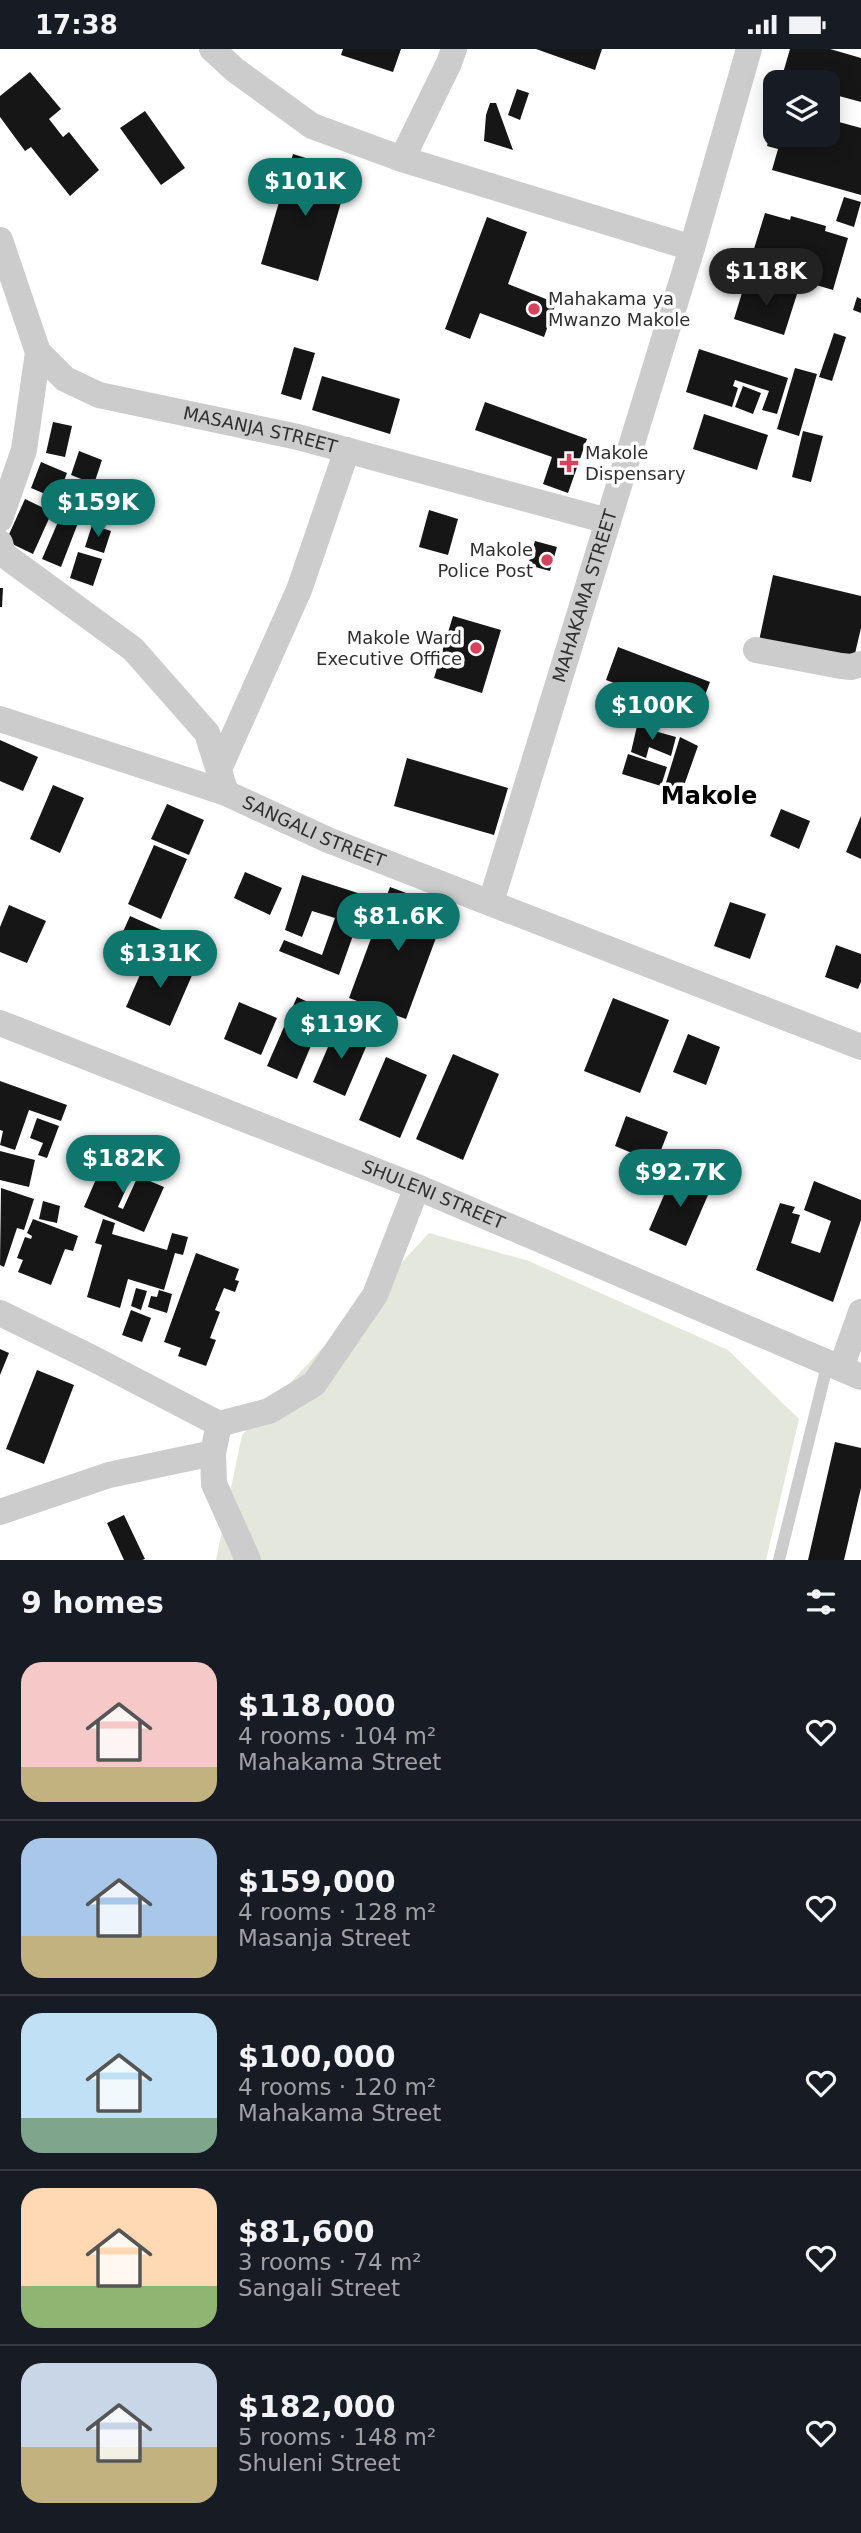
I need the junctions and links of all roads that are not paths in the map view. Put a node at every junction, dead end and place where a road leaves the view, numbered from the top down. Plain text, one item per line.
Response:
1 (212, 49) edge
2 (454, 49) edge
3 (749, 49) edge
4 (402, 159) junction
5 (0, 240) edge
6 (692, 248) junction
7 (38, 352) junction
8 (346, 450) junction
9 (0, 519) edge
10 (608, 521) junction
11 (0, 543) edge
12 (756, 650) dead end
13 (861, 664) edge
14 (0, 719) edge
15 (222, 781) junction
16 (491, 902) junction
17 (0, 1023) edge
18 (861, 1047) edge
19 (417, 1187) junction
20 (861, 1312) edge
21 (0, 1313) edge
22 (843, 1369) edge
23 (219, 1424) junction
24 (213, 1453) junction
25 (0, 1512) edge
26 (248, 1560) edge
27 (779, 1560) edge

1 - 4 street
2 - 4 street
3 - 6 street, MAHAKAMA STREET
4 - 6 street
5 - 7 street, MASANJA STREET
6 - 10 street, MAHAKAMA STREET
7 - 8 street, MASANJA STREET
7 - 9 street
8 - 10 street, MASANJA STREET
8 - 15 street
10 - 16 street, MAHAKAMA STREET
11 - 15 street
12 - 13 street
14 - 15 street, SANGALI STREET
15 - 16 street, SANGALI STREET
16 - 18 street, SANGALI STREET
17 - 19 street, SHULENI STREET
19 - 22 street, SHULENI STREET
19 - 23 street
20 - 22 street
21 - 23 street
22 - 27 lane
23 - 24 street
24 - 25 street
24 - 26 street

